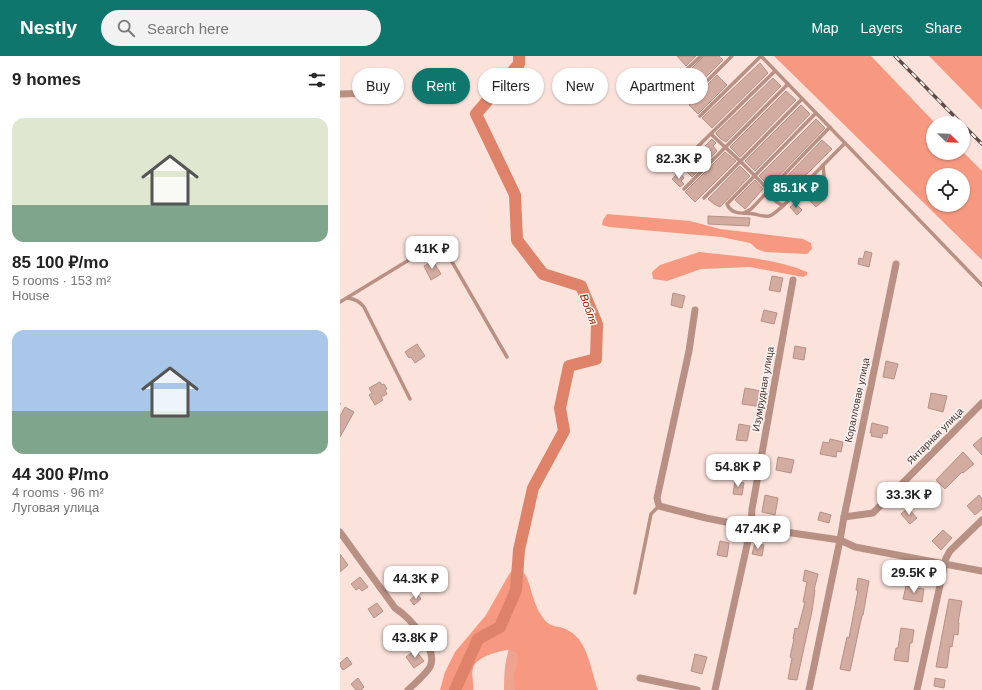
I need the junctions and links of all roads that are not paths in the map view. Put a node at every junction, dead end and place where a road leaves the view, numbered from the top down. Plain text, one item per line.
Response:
1 (702, 56) edge
2 (732, 56) edge
3 (761, 56) edge
4 (688, 68) edge
5 (775, 70) junction
6 (708, 80) edge
7 (788, 84) junction
8 (340, 94) edge
9 (352, 94) edge
10 (802, 99) junction
11 (816, 113) junction
12 (700, 116) dead end
13 (830, 127) junction
14 (711, 134) junction
15 (845, 143) junction
16 (725, 148) junction
17 (685, 159) dead end
18 (740, 162) junction
19 (823, 165) junction
20 (754, 176) junction
21 (684, 189) dead end
22 (768, 190) junction
23 (826, 194) dead end
24 (704, 198) dead end
25 (784, 205) junction
26 (743, 214) junction
27 (896, 264) dead end
28 (793, 280) dead end
29 (982, 285) edge
30 (346, 298) junction
31 (340, 302) edge
32 (695, 310) dead end
33 (507, 357) dead end
34 (410, 399) dead end
35 (982, 403) edge
36 (659, 506) junction
37 (844, 517) junction
38 (982, 520) edge
39 (751, 526) junction
40 (340, 532) edge
41 (840, 540) junction
42 (944, 563) junction
43 (982, 571) edge
44 (634, 593) dead end
45 (640, 678) dead end
46 (408, 690) edge
47 (697, 690) edge
48 (715, 690) edge
49 (809, 690) edge
50 (917, 690) edge

1 - 4 lane
2 - 6 lane
3 - 5 lane
3 - 12 lane
5 - 7 lane
5 - 14 lane
7 - 10 lane
7 - 16 lane
8 - 9 street
10 - 11 lane
10 - 18 lane
11 - 13 lane
11 - 20 lane
13 - 15 lane
13 - 22 lane
14 - 16 lane
14 - 17 lane
15 - 19 lane
15 - 29 lane
16 - 18 lane
16 - 21 lane
18 - 20 lane
18 - 24 lane
19 - 23 lane
19 - 25 lane
20 - 22 lane
20 - 26 lane
22 - 25 lane
22 - 26 lane
25 - 26 lane
27 - 37 street, Коралловая улица
28 - 39 street, Изумрудная улица
30 - 31 lane
30 - 33 lane
30 - 34 lane
32 - 36 street
35 - 37 street, Янтарная улица
36 - 39 street
36 - 44 lane
37 - 41 street, Коралловая улица
38 - 42 street
39 - 41 street
39 - 48 street, Изумрудная улица
40 - 46 street
41 - 42 street
41 - 49 street
42 - 43 street
42 - 50 street
45 - 47 street

